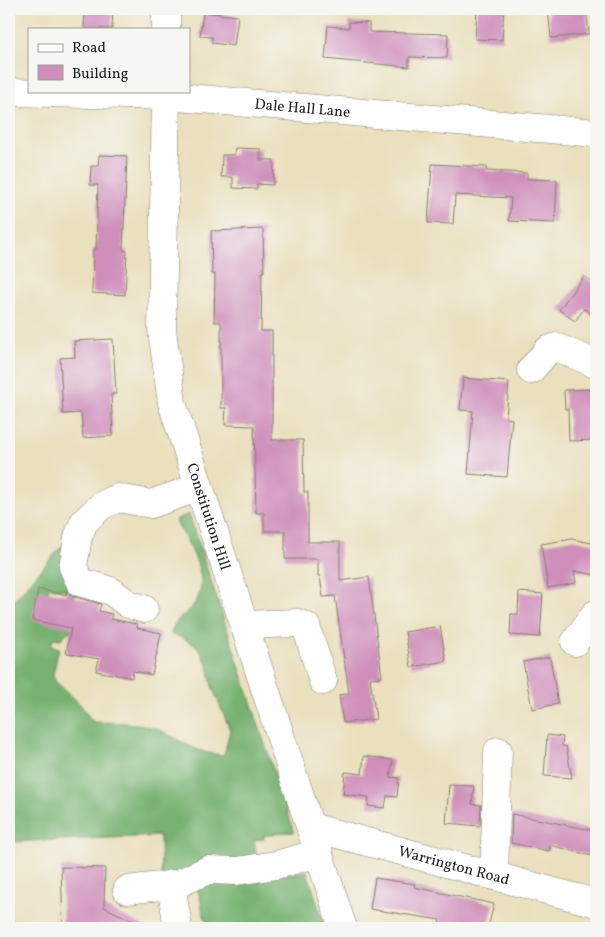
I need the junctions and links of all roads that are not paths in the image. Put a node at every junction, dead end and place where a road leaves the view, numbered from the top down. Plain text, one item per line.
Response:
1 (166, 9) edge
2 (166, 28) edge
3 (9, 92) edge
4 (166, 94) edge
5 (596, 133) edge
6 (596, 364) edge
7 (531, 370) dead end
8 (199, 487) junction
9 (144, 609) dead end
10 (244, 625) junction
11 (323, 681) dead end
12 (498, 751) dead end
13 (311, 827) junction
14 (319, 853) junction
15 (494, 876) junction
16 (171, 884) junction
17 (127, 890) dead end
18 (596, 903) edge
19 (178, 928) edge
20 (343, 928) edge

1 - 2 street
3 - 4 street, Dale Hall Lane
4 - 5 street, Dale Hall Lane
4 - 8 street, Constitution Hill
6 - 7 street
8 - 9 street
8 - 10 street, Constitution Hill
10 - 11 street
10 - 13 street, Constitution Hill
12 - 15 street
13 - 14 street, Constitution Hill
13 - 15 street, Warrington Road
14 - 16 street
14 - 20 street, Constitution Hill
15 - 18 street, Warrington Road
16 - 17 street
16 - 19 street

